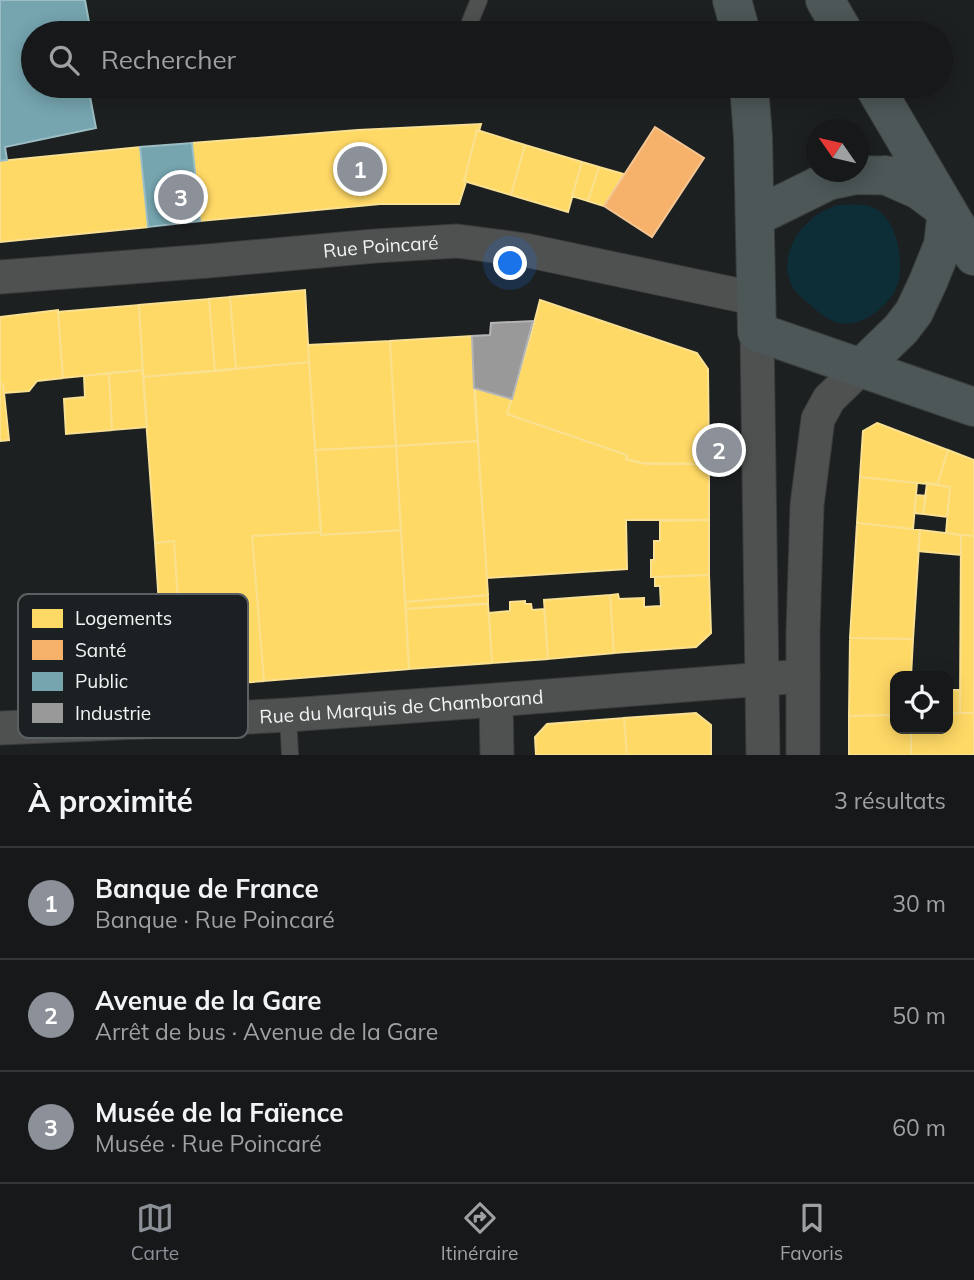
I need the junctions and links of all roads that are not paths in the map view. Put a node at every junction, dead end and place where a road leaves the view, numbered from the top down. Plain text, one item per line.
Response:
1 (479, 0) edge
2 (732, 0) edge
3 (825, 0) edge
4 (470, 21) edge
5 (738, 21) edge
6 (837, 21) edge
7 (751, 98) edge
8 (881, 98) edge
9 (885, 175) junction
10 (927, 176) junction
11 (947, 211) junction
12 (755, 218) junction
13 (973, 254) edge
14 (0, 277) edge
15 (928, 282) junction
16 (757, 316) junction
17 (861, 368) junction
18 (974, 407) edge
19 (803, 676) junction
20 (761, 679) junction
21 (496, 701) junction
22 (288, 715) junction
23 (248, 717) edge
24 (18, 727) edge
25 (0, 728) edge
26 (290, 755) edge
27 (497, 755) edge
28 (762, 755) edge
29 (803, 755) edge

1 - 4 lane
2 - 5 main road
3 - 6 main road
7 - 12 main road
8 - 10 main road
9 - 10 main road
9 - 11 main road
9 - 12 main road
10 - 11 main road
11 - 13 main road
11 - 15 main road
12 - 16 main road
13 - 15 main road
14 - 16 street, Rue Poincaré
15 - 17 main road
16 - 17 main road
16 - 20 street
17 - 18 main road
17 - 19 street
19 - 20 street, Rue du Marquis de Chamborand
19 - 29 street
20 - 21 street, Rue du Marquis de Chamborand
20 - 28 street
21 - 22 street, Rue du Marquis de Chamborand
21 - 27 street
22 - 23 street, Rue du Marquis de Chamborand
22 - 26 lane
24 - 25 street, Rue du Marquis de Chamborand

